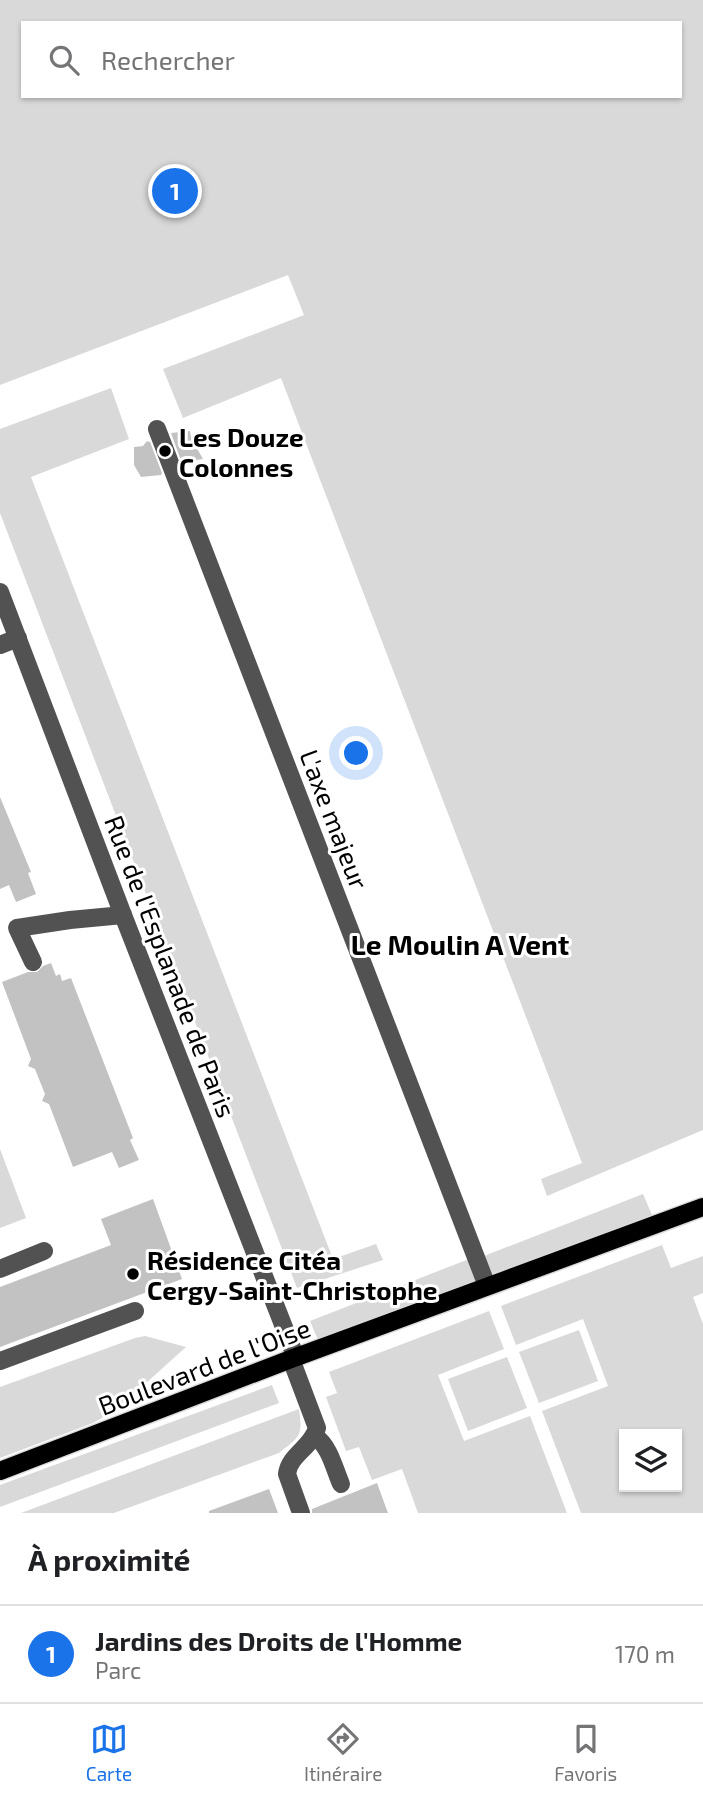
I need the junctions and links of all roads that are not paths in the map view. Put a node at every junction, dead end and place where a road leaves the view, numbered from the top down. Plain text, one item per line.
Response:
1 (157, 429) dead end
2 (0, 592) edge
3 (18, 638) junction
4 (0, 645) edge
5 (123, 915) junction
6 (33, 962) dead end
7 (703, 1207) edge
8 (44, 1251) dead end
9 (0, 1269) edge
10 (487, 1286) junction
11 (135, 1311) dead end
12 (294, 1359) junction
13 (0, 1361) edge
14 (315, 1436) junction
15 (0, 1471) edge
16 (341, 1484) dead end
17 (300, 1513) edge

1 - 10 street, L'axe majeur
2 - 3 street, Rue de l'Esplanade de Paris
3 - 4 street
3 - 5 street, Rue de l'Esplanade de Paris
5 - 6 street
5 - 12 street, Rue de l'Esplanade de Paris
7 - 10 main road, Boulevard de l'Oise
8 - 9 street
10 - 12 main road, Boulevard de l'Oise
11 - 13 street
12 - 14 street, Rue de l'Esplanade de Paris
12 - 15 main road, Boulevard de l'Oise
14 - 16 street
14 - 17 street

